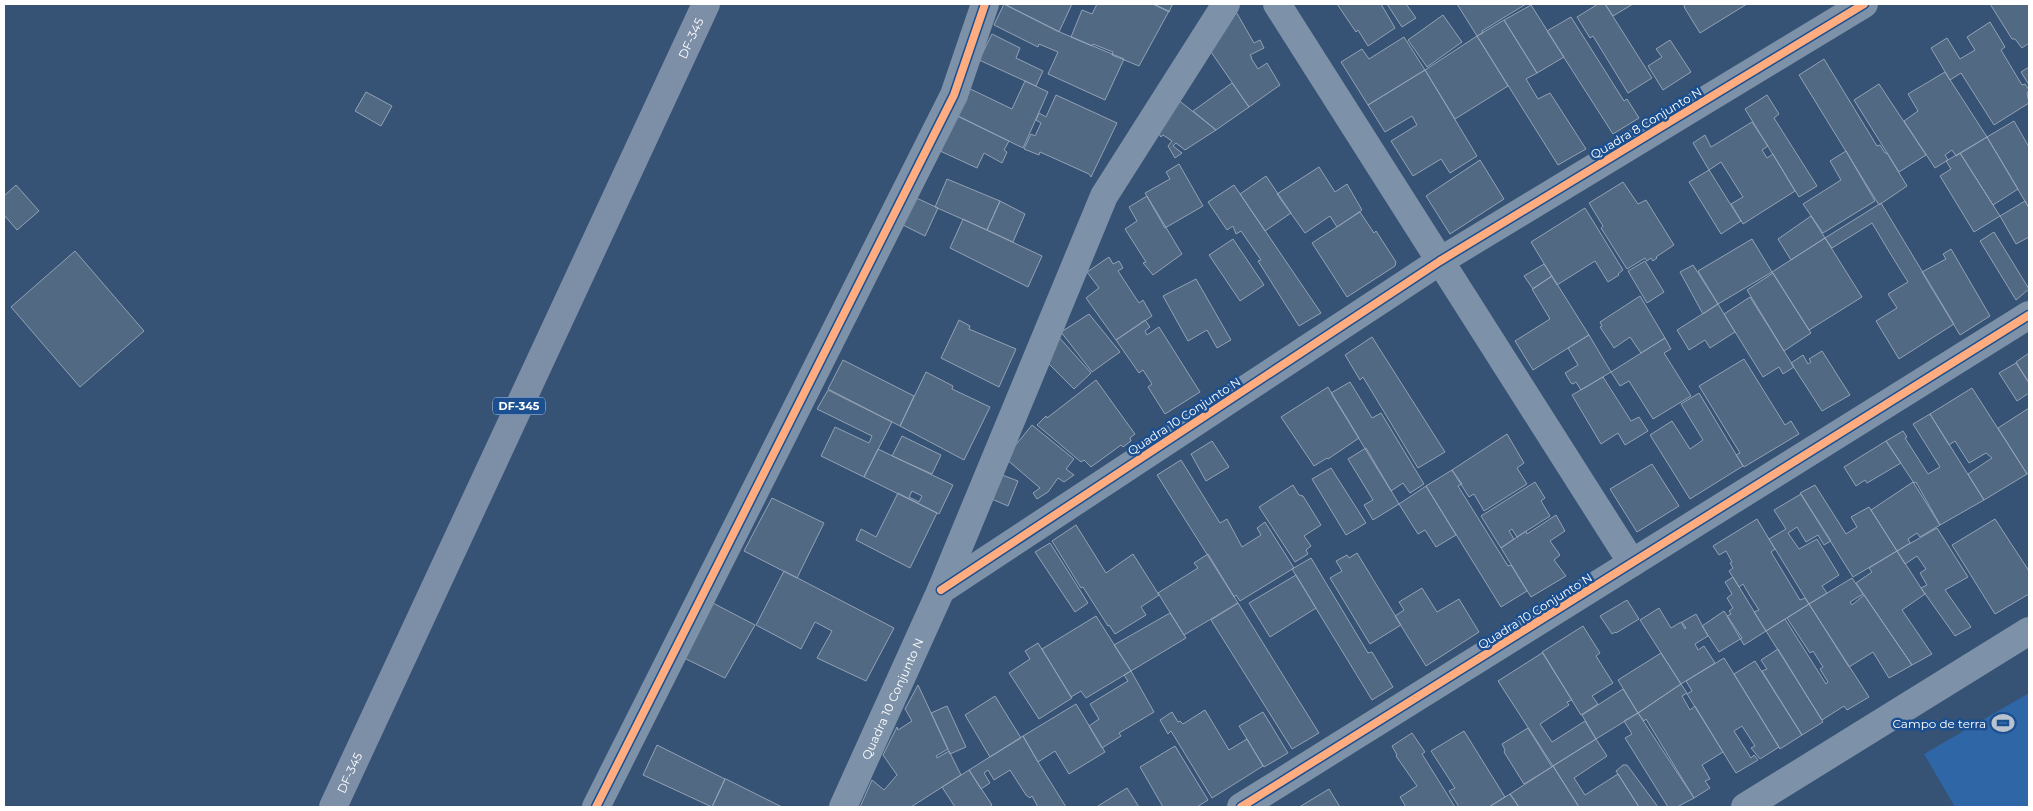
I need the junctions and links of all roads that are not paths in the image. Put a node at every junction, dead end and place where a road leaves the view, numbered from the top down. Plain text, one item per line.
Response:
1 (706, 4) edge
2 (985, 4) edge
3 (1226, 4) edge
4 (1277, 4) edge
5 (1864, 4) edge
6 (1440, 261) junction
7 (2029, 314) edge
8 (1632, 563) junction
9 (941, 590) junction
10 (2029, 630) edge
11 (1245, 806) edge
12 (333, 807) edge
13 (596, 807) edge
14 (843, 807) edge
15 (1745, 807) edge

1 - 12 main road, DF-345 / DF-345
2 - 13 street
3 - 9 street, Quadra 10 Conjunto N
4 - 6 street
5 - 6 street, Quadra 8 Conjunto N
6 - 8 street
6 - 9 street, Quadra 10 Conjunto N
7 - 8 street, Quadra 10 Conjunto N
8 - 11 street, Quadra 10 Conjunto N
9 - 14 street, Quadra 10 Conjunto N
10 - 15 street

